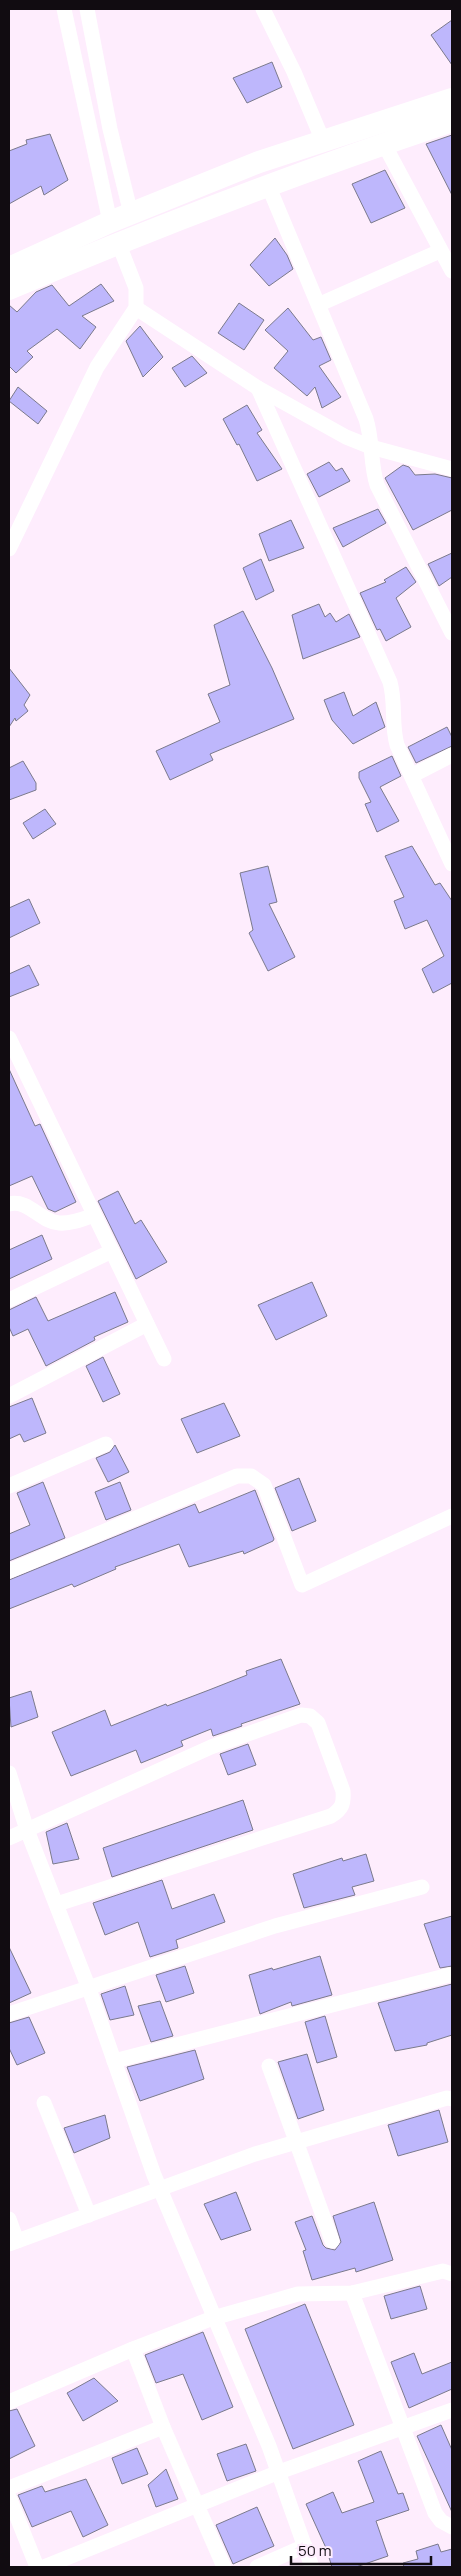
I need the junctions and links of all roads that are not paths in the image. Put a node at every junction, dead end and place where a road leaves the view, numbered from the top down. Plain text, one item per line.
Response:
1 (64, 9) edge
2 (87, 9) edge
3 (262, 9) edge
4 (452, 99) edge
5 (452, 121) edge
6 (323, 141) junction
7 (384, 144) junction
8 (268, 185) junction
9 (131, 214) junction
10 (114, 232) junction
11 (440, 251) junction
12 (9, 268) edge
13 (452, 271) edge
14 (9, 289) edge
15 (320, 304) junction
16 (136, 308) junction
17 (258, 388) junction
18 (370, 448) junction
19 (452, 469) edge
20 (15, 523) edge
21 (9, 549) edge
22 (452, 633) edge
23 (452, 755) edge
24 (413, 775) junction
25 (452, 864) edge
26 (9, 1038) edge
27 (9, 1204) edge
28 (94, 1215) junction
29 (112, 1251) junction
30 (9, 1300) edge
31 (147, 1324) junction
32 (164, 1359) dead end
33 (9, 1396) edge
34 (106, 1444) dead end
35 (9, 1486) edge
36 (452, 1516) edge
37 (9, 1571) edge
38 (9, 1773) edge
39 (27, 1830) junction
40 (9, 1838) edge
41 (422, 1888) dead end
42 (56, 1904) junction
43 (449, 1975) dead end
44 (88, 1986) junction
45 (9, 2014) edge
46 (114, 2061) junction
47 (269, 2066) dead end
48 (452, 2099) edge
49 (44, 2103) dead end
50 (296, 2142) junction
51 (160, 2188) junction
52 (89, 2215) junction
53 (9, 2219) edge
54 (332, 2241) dead end
55 (13, 2242) edge
56 (452, 2274) edge
57 (352, 2293) junction
58 (213, 2318) junction
59 (133, 2349) junction
60 (9, 2402) edge
61 (452, 2410) edge
62 (163, 2426) junction
63 (402, 2428) junction
64 (279, 2472) junction
65 (9, 2488) edge
66 (9, 2497) edge
67 (197, 2506) junction
68 (452, 2526) edge
69 (305, 2546) junction
70 (37, 2567) edge
71 (44, 2567) edge
72 (224, 2567) edge
73 (257, 2567) edge
74 (312, 2567) edge

1 - 10 street
2 - 9 street
3 - 6 street
4 - 6 main road
5 - 7 main road
6 - 9 main road
7 - 8 main road
7 - 11 street
8 - 10 main road
8 - 15 street
9 - 10 main road
10 - 12 main road
10 - 14 main road
10 - 16 street
11 - 13 street
11 - 15 street
15 - 18 street
16 - 17 street
16 - 20 street
17 - 18 street
17 - 24 street
18 - 19 street
18 - 22 street
20 - 21 street
23 - 24 street
24 - 25 street
26 - 28 street
27 - 28 street
28 - 29 street
29 - 30 street
29 - 31 street
31 - 32 street
31 - 33 street
34 - 35 street
36 - 37 street
38 - 39 street
39 - 40 street
39 - 42 street
39 - 42 street
41 - 44 street
42 - 44 street
43 - 46 street
44 - 45 street
44 - 46 street
46 - 51 street
47 - 50 street
48 - 50 street
49 - 52 street
50 - 51 street
50 - 54 street
51 - 52 street
51 - 58 street
52 - 55 street
53 - 55 street
56 - 57 street
57 - 58 street
57 - 63 street
58 - 59 street
58 - 64 street
59 - 60 street
59 - 62 street
61 - 63 street
62 - 65 street
62 - 67 street
63 - 64 street
63 - 68 street
64 - 67 street
64 - 69 street
66 - 70 street
67 - 71 street
67 - 72 street
69 - 73 street
69 - 74 street

